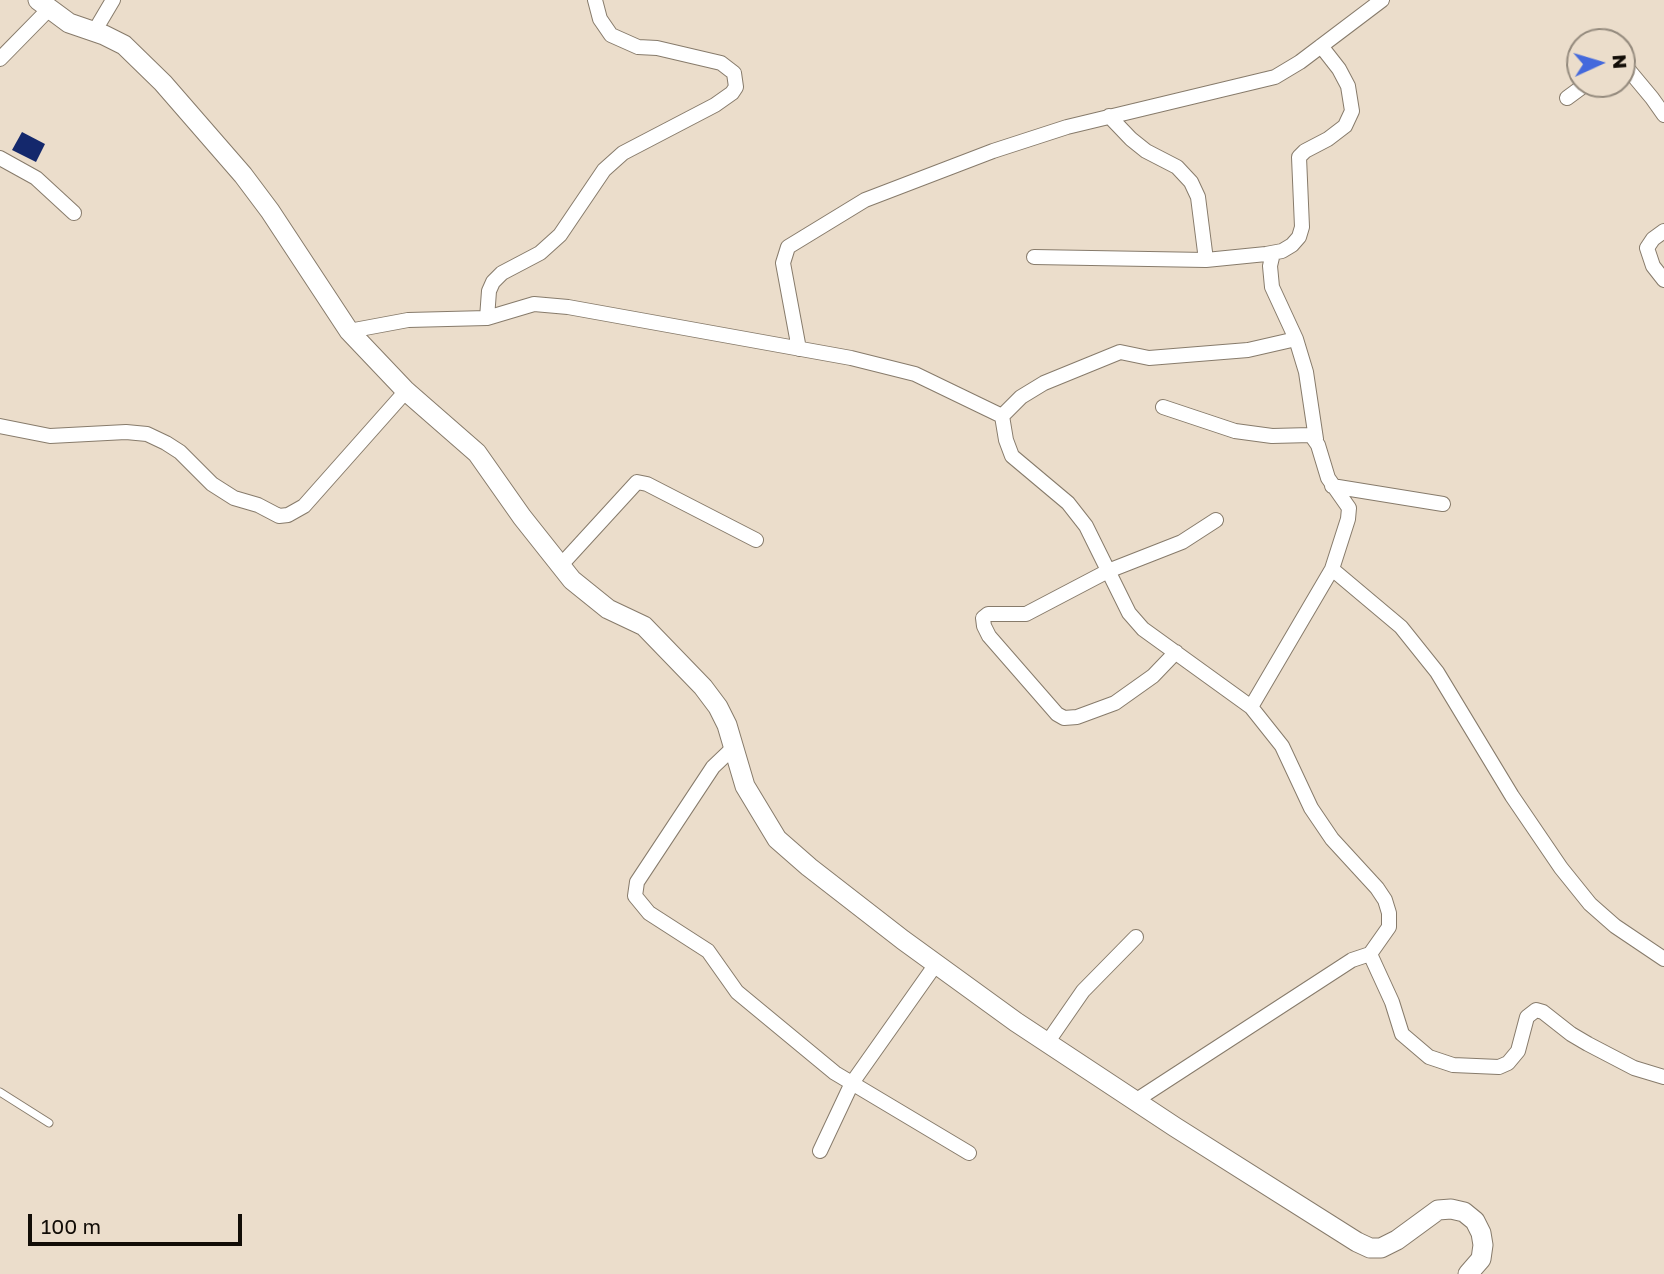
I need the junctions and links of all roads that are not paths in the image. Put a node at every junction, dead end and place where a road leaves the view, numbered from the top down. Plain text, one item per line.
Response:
1 (113, 0) edge
2 (595, 0) edge
3 (1382, 0) edge
4 (44, 4) edge
5 (94, 32) junction
6 (1321, 46) junction
7 (0, 59) edge
8 (1636, 79) edge
9 (1664, 115) edge
10 (1109, 116) junction
11 (0, 158) edge
12 (74, 214) dead end
13 (1664, 230) edge
14 (1273, 253) junction
15 (1034, 257) dead end
16 (1206, 260) junction
17 (1664, 280) edge
18 (487, 318) junction
19 (349, 331) junction
20 (1296, 339) junction
21 (799, 349) junction
22 (406, 391) junction
23 (1163, 407) dead end
24 (1002, 416) junction
25 (0, 426) edge
26 (1316, 439) junction
27 (1332, 485) junction
28 (1443, 504) dead end
29 (1216, 520) dead end
30 (756, 540) dead end
31 (561, 565) junction
32 (1332, 569) junction
33 (1108, 571) junction
34 (1176, 652) junction
35 (1251, 707) junction
36 (734, 747) junction
37 (1136, 937) dead end
38 (1370, 954) junction
39 (1664, 959) edge
40 (936, 964) junction
41 (1047, 1043) junction
42 (1664, 1077) edge
43 (852, 1083) junction
44 (0, 1092) edge
45 (1135, 1101) junction
46 (49, 1123) dead end
47 (820, 1151) dead end
48 (969, 1153) dead end
49 (1468, 1274) edge

1 - 5 street
2 - 18 street
3 - 6 street
4 - 5 street
4 - 7 street
5 - 19 street
6 - 10 street
6 - 14 street
8 - 9 street
10 - 16 street
10 - 21 street
11 - 12 street
13 - 17 street
14 - 16 street
14 - 20 street
15 - 16 street
18 - 19 street
18 - 21 street
19 - 22 street
20 - 24 street
20 - 26 street
21 - 24 street
22 - 25 street
22 - 31 street
23 - 26 street
24 - 33 street
26 - 27 street
27 - 28 street
27 - 32 street
29 - 33 street
30 - 31 street
31 - 36 street
32 - 35 street
32 - 39 street
33 - 34 street
33 - 34 street
34 - 35 street
35 - 38 street
36 - 40 street
36 - 43 street
37 - 41 street
38 - 42 street
38 - 45 street
40 - 41 street
40 - 43 street
41 - 45 street
43 - 47 street
43 - 48 street
44 - 46 lane
45 - 49 street

